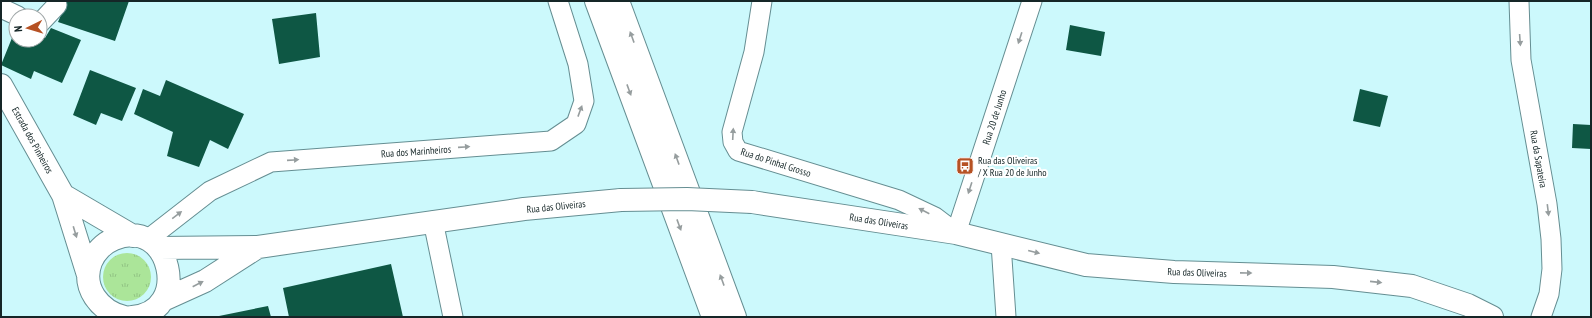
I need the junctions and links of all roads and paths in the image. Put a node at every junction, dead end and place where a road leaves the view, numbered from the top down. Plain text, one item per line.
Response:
1 (558, 1) edge
2 (596, 1) edge
3 (618, 1) edge
4 (762, 1) edge
5 (1032, 1) edge
6 (1519, 1) edge
7 (57, 5) dead end
8 (48, 15) edge
9 (1, 85) edge
10 (63, 195) junction
11 (433, 221) junction
12 (956, 233) junction
13 (146, 241) junction
14 (1001, 244) junction
15 (258, 247) junction
16 (88, 275) junction
17 (98, 309) edge
18 (148, 312) edge
19 (124, 317) edge
20 (453, 317) edge
21 (713, 317) edge
22 (735, 317) edge
23 (1006, 317) edge
24 (1492, 317) edge
25 (1541, 317) edge

13 -> 1 street, Rua dos Marinheiros
2 -> 21 main road
22 -> 3 main road
12 -> 4 street, Rua do Pinhal Grosso
5 -> 12 street, Rua 20 de Junho
6 -> 25 street, Rua da Sapateira
7 - 8 street
9 - 10 main road, Estrada dos Pinheiros
10 - 13 main road
10 -> 16 main road, Estrada dos Pinheiros
11 - 12 main road, Rua das Oliveiras, bridge
11 - 15 main road, Rua das Oliveiras
11 - 20 street
12 - 14 main road, Rua das Oliveiras
13 - 15 main road, Rua das Oliveiras
13 - 16 main road, Rua das Oliveiras
13 - 18 main road
14 - 23 street
14 -> 24 main road, Rua das Oliveiras
18 -> 15 main road
16 - 17 main road, Estrada dos Pinheiros
17 - 19 main road

